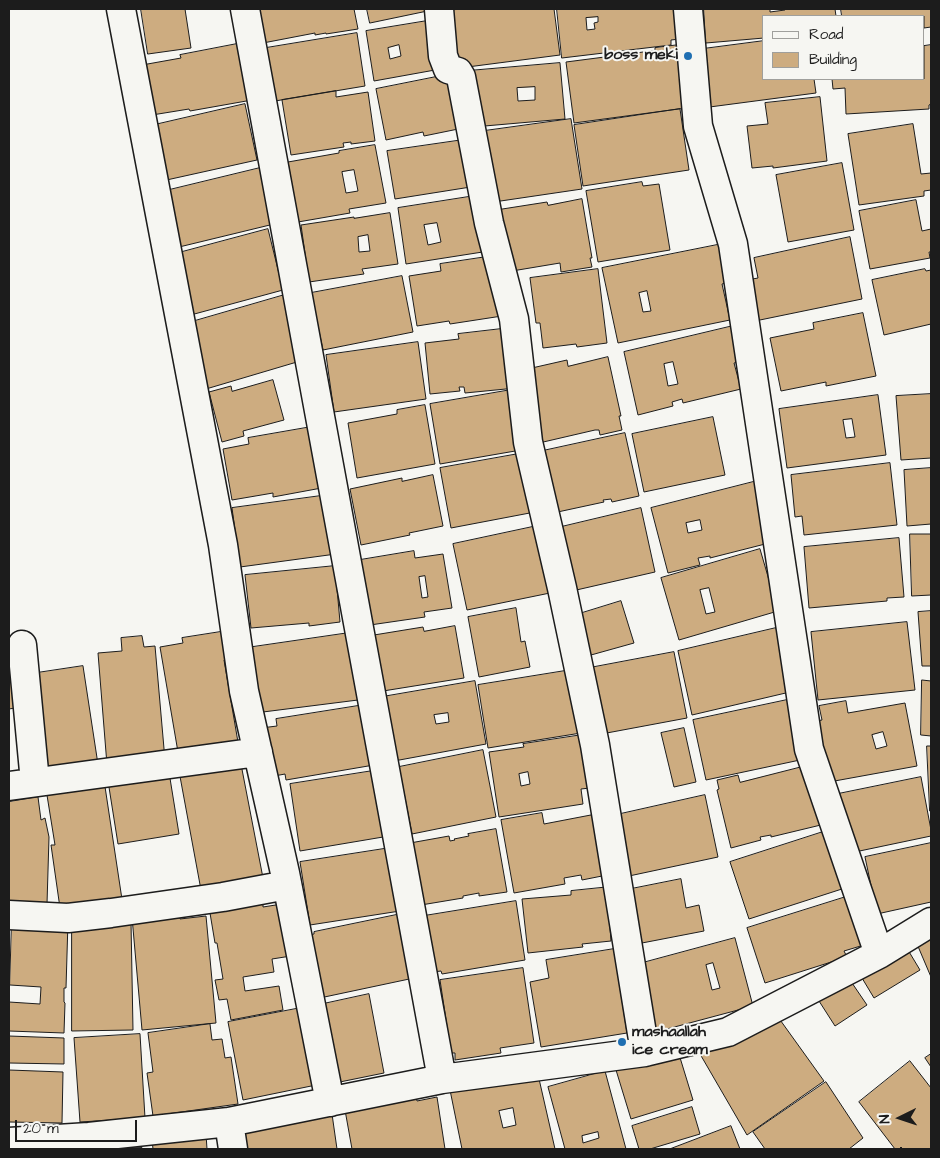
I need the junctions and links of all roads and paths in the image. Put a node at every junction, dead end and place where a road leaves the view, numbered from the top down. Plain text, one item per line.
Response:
1 (121, 9) edge
2 (245, 9) edge
3 (439, 9) edge
4 (688, 9) edge
5 (22, 645) dead end
6 (258, 752) junction
7 (36, 782) junction
8 (9, 786) edge
9 (287, 886) junction
10 (9, 915) edge
11 (931, 922) edge
12 (879, 954) junction
13 (646, 1052) junction
14 (442, 1079) junction
15 (330, 1102) junction
16 (229, 1122) junction
17 (9, 1142) edge
18 (233, 1149) edge

1 - 6 street
2 - 14 street
3 - 13 street
4 - 12 street
5 - 7 street
6 - 7 street
6 - 9 street
7 - 8 street
9 - 10 street
9 - 15 street
11 - 12 street
12 - 13 street
13 - 14 street
14 - 15 street
15 - 16 street
16 - 17 street
16 - 18 street

